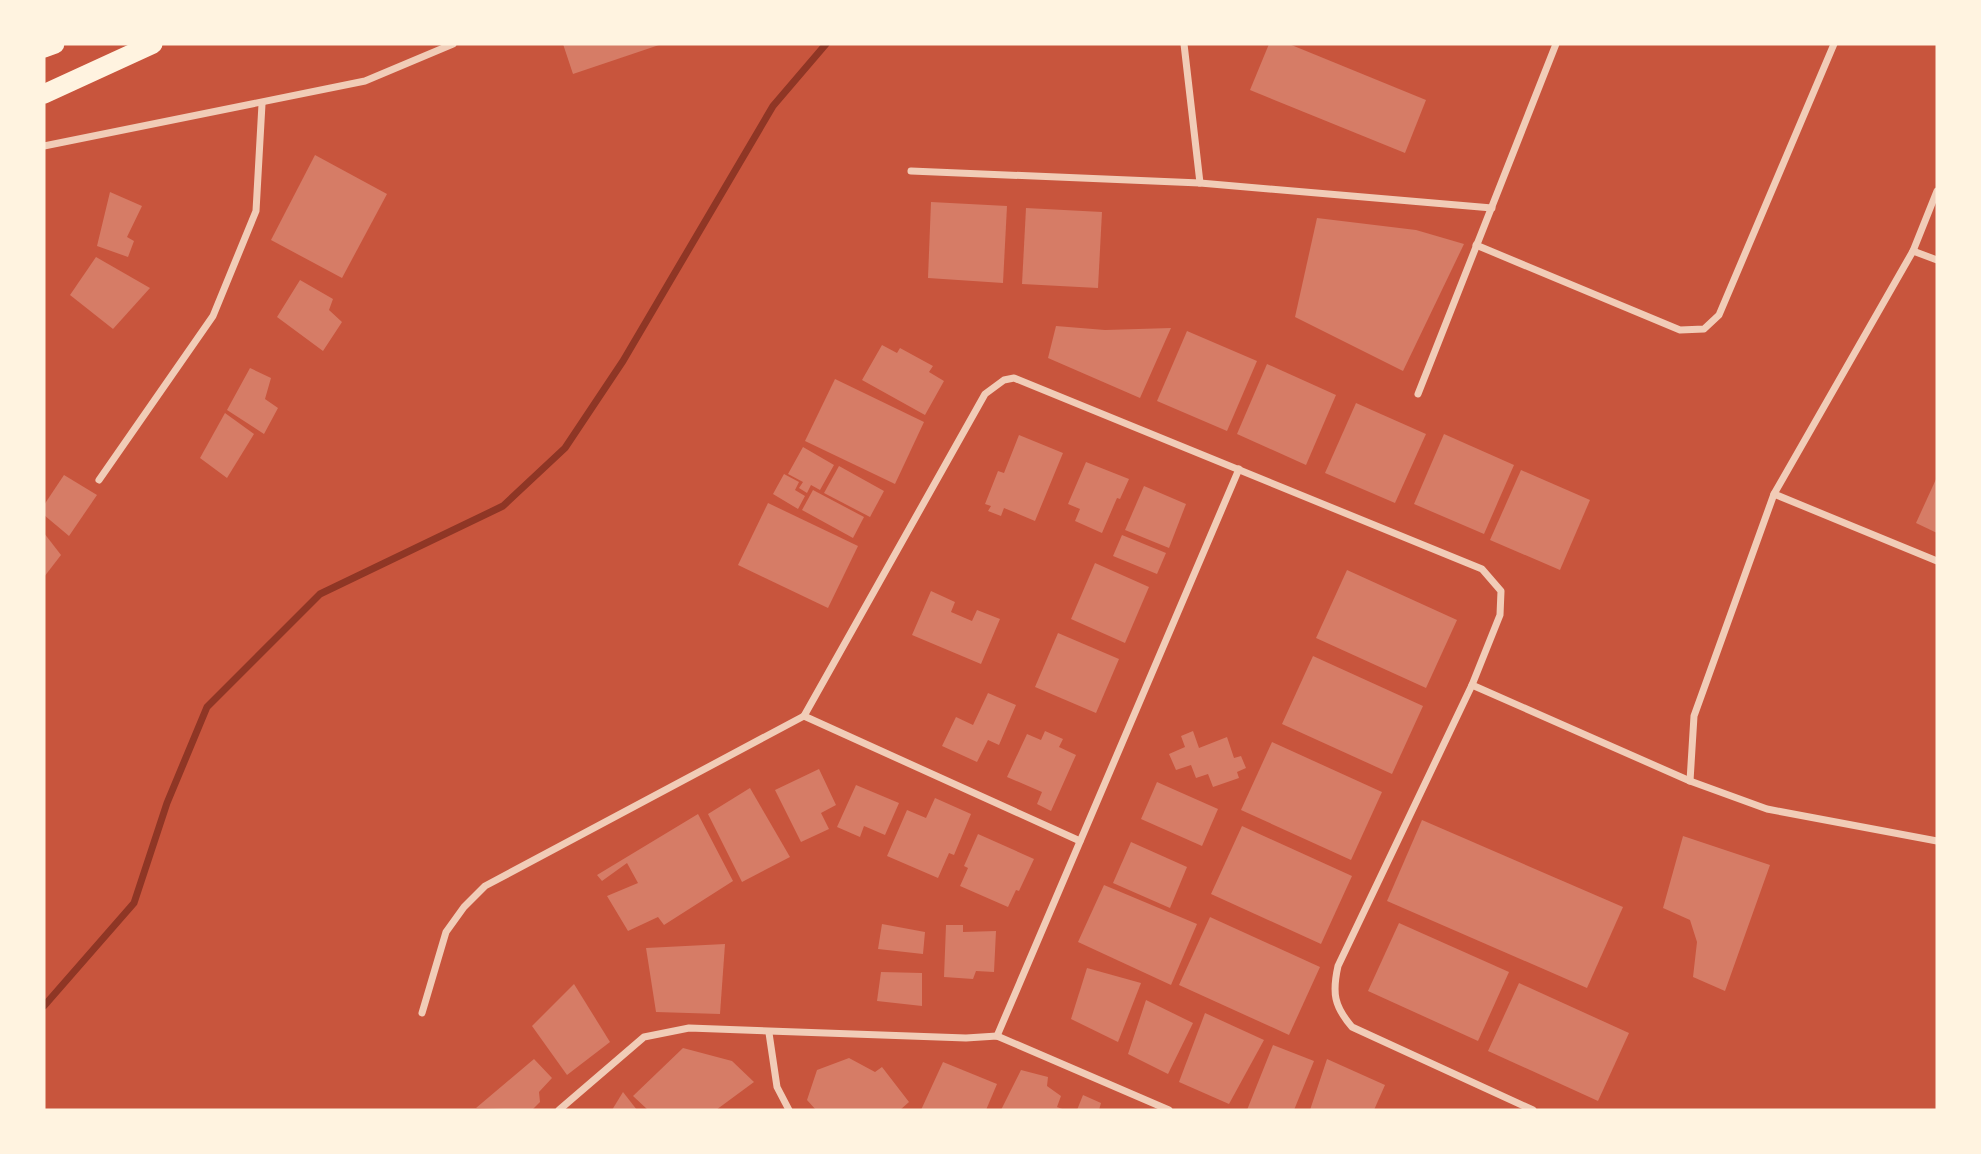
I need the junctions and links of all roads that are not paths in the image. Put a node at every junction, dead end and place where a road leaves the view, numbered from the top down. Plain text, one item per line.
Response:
1 (55, 44) edge
2 (153, 44) edge
3 (453, 44) edge
4 (1184, 44) edge
5 (1556, 44) edge
6 (1834, 44) edge
7 (44, 48) edge
8 (44, 94) edge
9 (262, 104) junction
10 (44, 146) edge
11 (911, 170) dead end
12 (1200, 183) junction
13 (1937, 191) edge
14 (1492, 208) junction
15 (1476, 246) junction
16 (1913, 251) junction
17 (1937, 260) edge
18 (1418, 394) dead end
19 (1239, 469) junction
20 (99, 480) dead end
21 (1774, 494) junction
22 (1937, 561) edge
23 (1472, 685) junction
24 (804, 716) junction
25 (1690, 781) junction
26 (1080, 841) junction
27 (1937, 841) edge
28 (422, 1013) dead end
29 (769, 1033) junction
30 (998, 1036) junction
31 (559, 1110) edge
32 (789, 1110) edge
33 (1169, 1110) edge
34 (1533, 1110) edge

1 - 7 highway
2 - 8 highway
3 - 9 street
4 - 12 street
5 - 14 street
6 - 15 street
9 - 10 street
9 - 20 street
11 - 12 street
12 - 14 street
13 - 16 street
14 - 15 street
15 - 18 street
16 - 17 street
16 - 21 street
19 - 23 street
19 - 24 street
19 - 26 street
21 - 22 street
21 - 25 street
23 - 25 street
23 - 34 street
24 - 26 street
24 - 28 street
25 - 27 street
26 - 30 street
29 - 30 street
29 - 31 street
29 - 32 street
30 - 33 street

